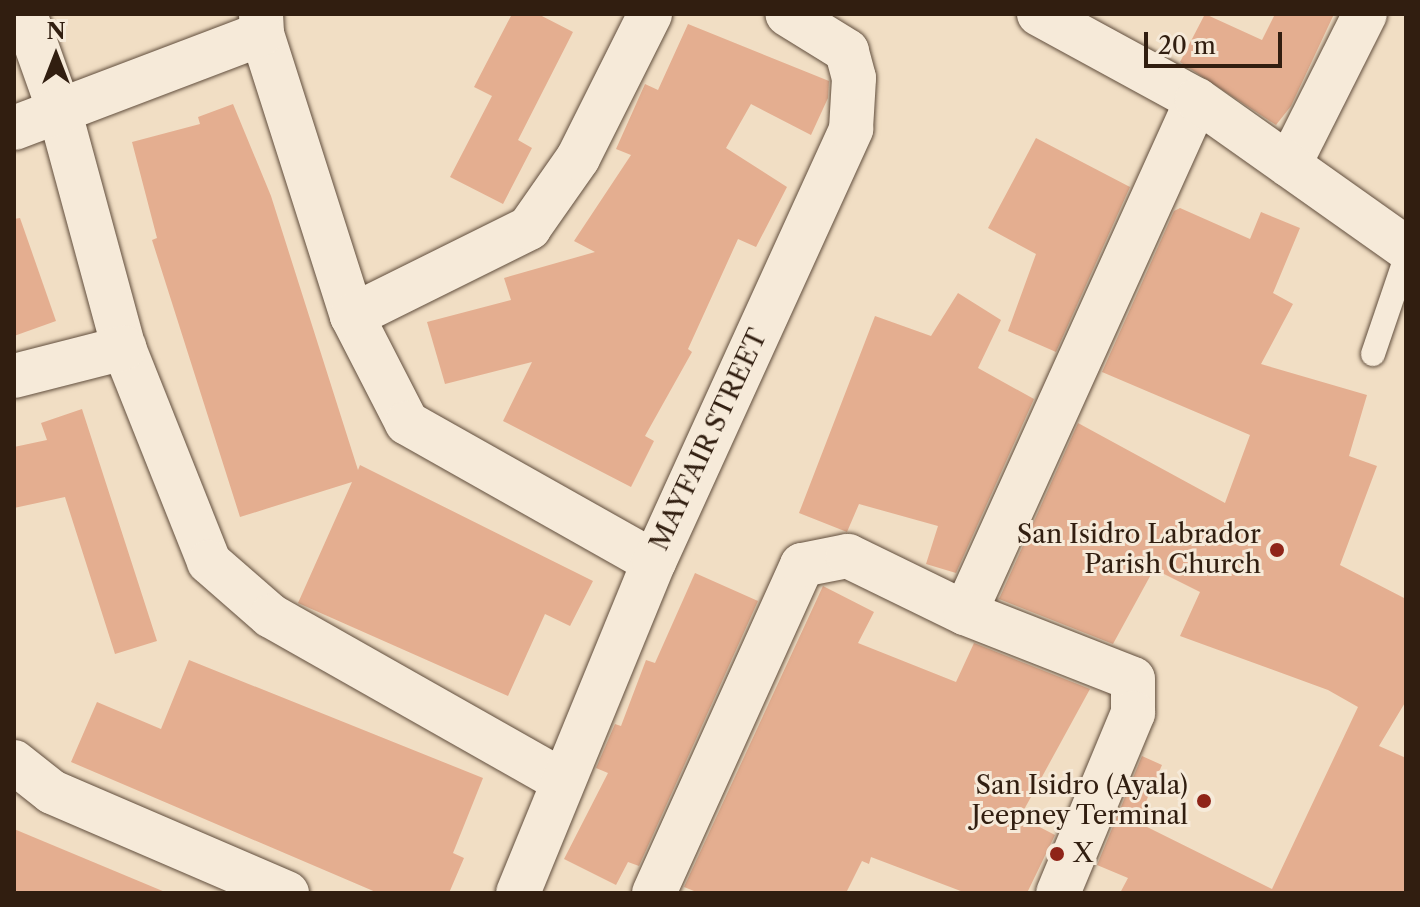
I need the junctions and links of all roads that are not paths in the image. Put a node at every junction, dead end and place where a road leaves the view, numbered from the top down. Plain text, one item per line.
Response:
1 (25, 14) edge
2 (650, 14) edge
3 (787, 14) edge
4 (1039, 14) edge
5 (1365, 14) edge
6 (261, 24) edge
7 (1197, 100) junction
8 (60, 113) junction
9 (14, 128) edge
10 (1289, 165) junction
11 (1406, 248) edge
12 (1406, 257) edge
13 (352, 316) junction
14 (124, 348) junction
15 (1373, 354) dead end
16 (14, 376) edge
17 (654, 562) junction
18 (965, 613) junction
19 (14, 762) edge
20 (563, 781) junction
21 (287, 893) edge
22 (518, 893) edge
23 (654, 893) edge
24 (1058, 893) edge

1 - 8 street
2 - 13 street
3 - 17 street, MAYFAIR STREET
4 - 7 street
5 - 10 street
6 - 8 street
6 - 13 street
7 - 10 street
7 - 18 street
8 - 9 street
8 - 14 street
10 - 11 street
12 - 15 lane
13 - 17 street
14 - 16 street
14 - 20 street
17 - 20 street, MAYFAIR STREET
18 - 23 street
18 - 24 street
19 - 21 street
20 - 22 street, MAYFAIR STREET

